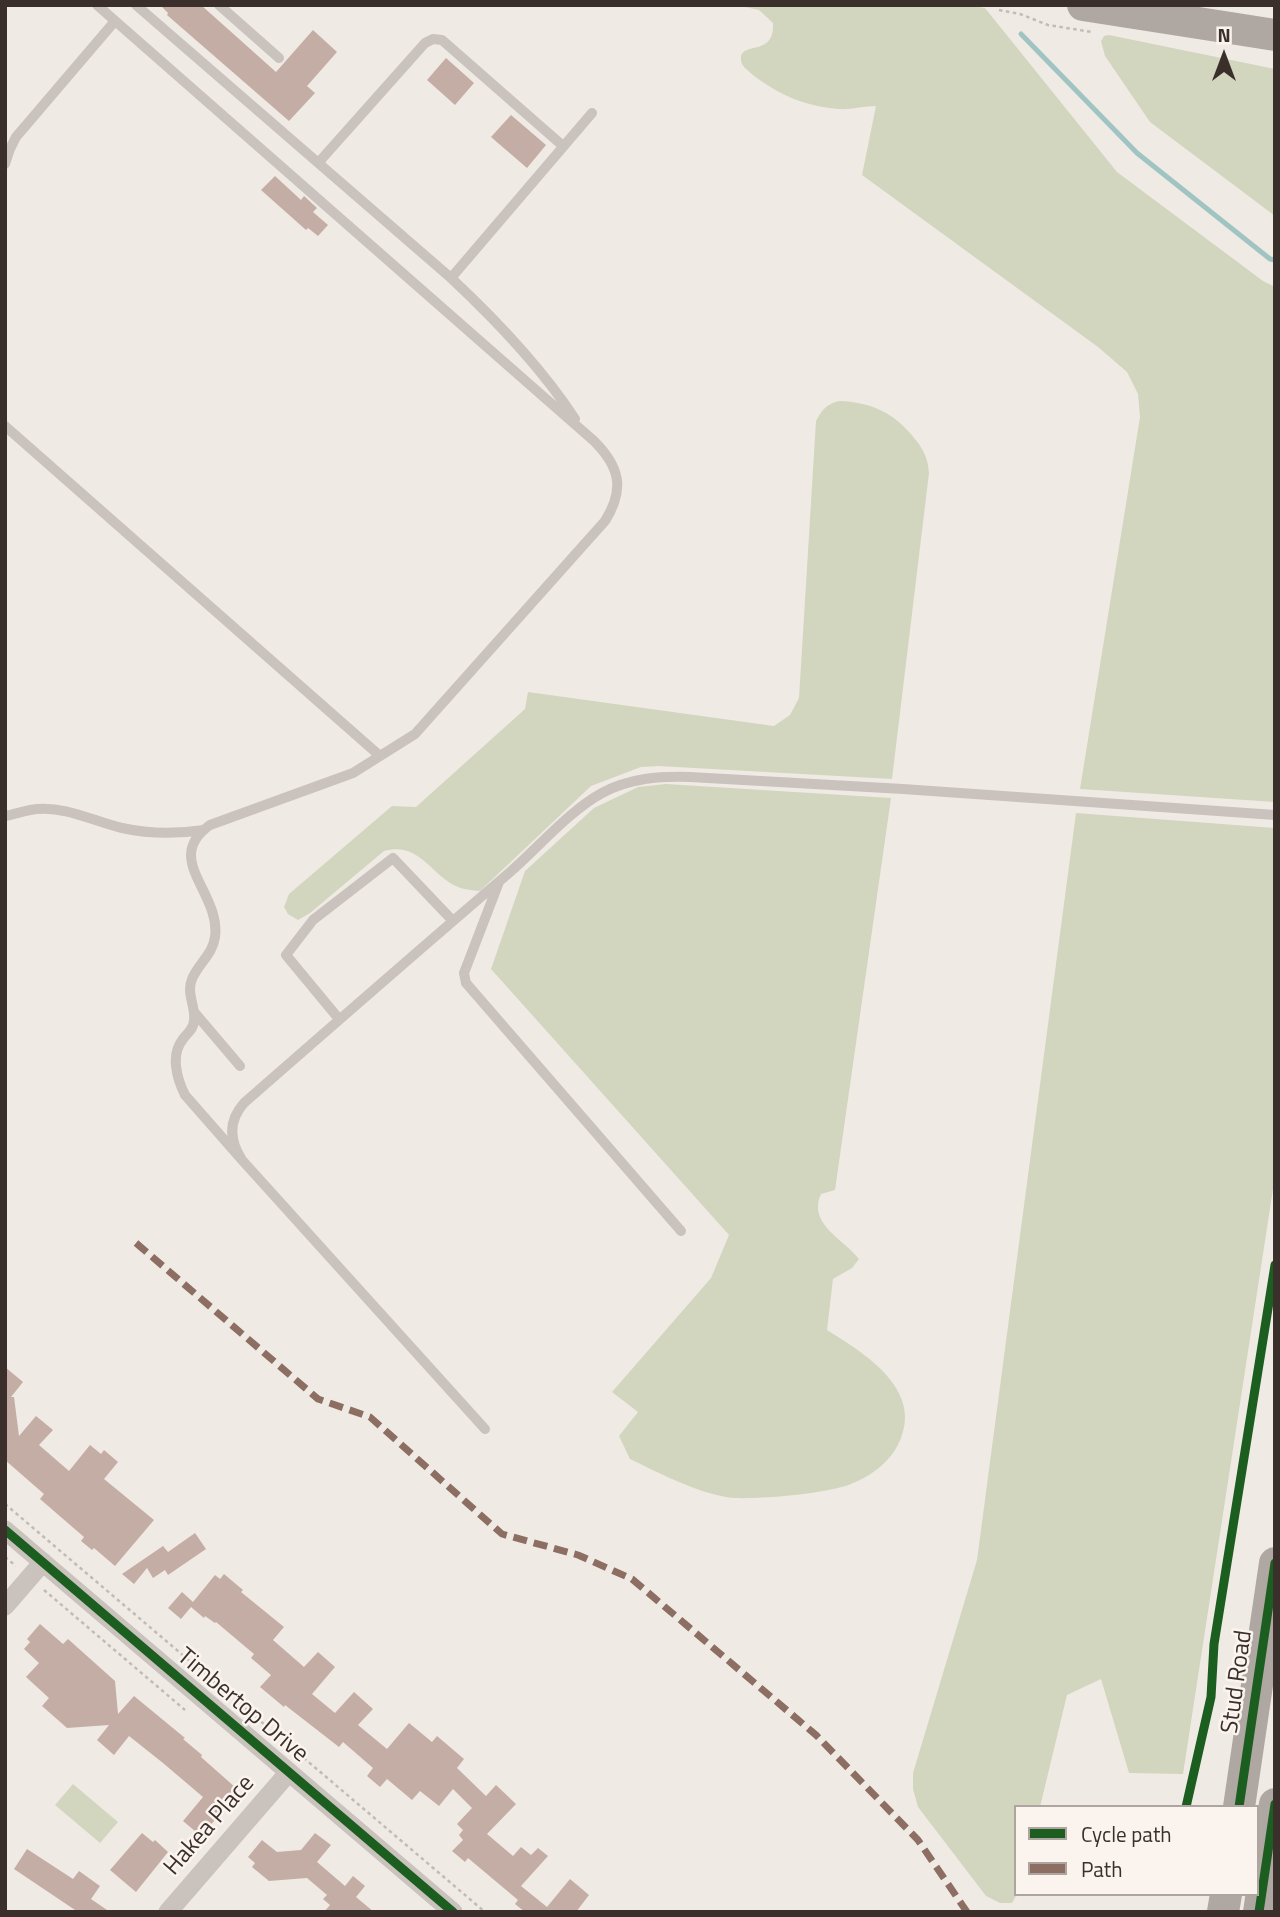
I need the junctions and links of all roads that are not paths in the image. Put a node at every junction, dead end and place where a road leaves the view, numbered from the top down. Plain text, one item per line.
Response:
1 (97, 5) edge
2 (136, 5) edge
3 (219, 5) edge
4 (1096, 6) edge
5 (115, 21) junction
6 (1275, 35) edge
7 (279, 58) dead end
8 (592, 113) dead end
9 (563, 146) junction
10 (319, 162) junction
11 (5, 164) edge
12 (451, 278) junction
13 (5, 426) edge
14 (582, 431) junction
15 (380, 756) junction
16 (1275, 815) edge
17 (5, 816) edge
18 (204, 830) junction
19 (499, 881) junction
20 (452, 920) junction
21 (194, 1012) junction
22 (339, 1019) junction
23 (240, 1066) dead end
24 (243, 1160) junction
25 (681, 1231) dead end
26 (485, 1429) dead end
27 (5, 1530) edge
28 (43, 1562) junction
29 (1274, 1567) edge
30 (5, 1606) edge
31 (289, 1772) junction
32 (1275, 1804) edge
33 (1239, 1805) edge
34 (168, 1912) edge
35 (453, 1912) edge
36 (1259, 1912) edge

1 - 5 lane
2 - 10 lane
3 - 7 lane
4 - 6 highway
5 - 11 lane
5 - 14 lane
8 - 9 lane
9 - 10 lane
9 - 12 lane
10 - 12 lane
12 - 14 lane
13 - 15 lane
14 - 15 lane
15 - 18 lane
16 - 19 lane
17 - 18 lane
18 - 21 lane
19 - 20 lane
19 - 25 lane
20 - 22 lane
20 - 22 lane
21 - 23 lane
21 - 24 lane
22 - 24 lane
24 - 26 lane
27 - 28 street, Timbertop Drive
28 - 30 street
28 - 31 street, Timbertop Drive
29 - 33 highway, Stud Road
31 - 34 street, Hakea Place
31 - 35 street, Timbertop Drive
32 - 36 highway

